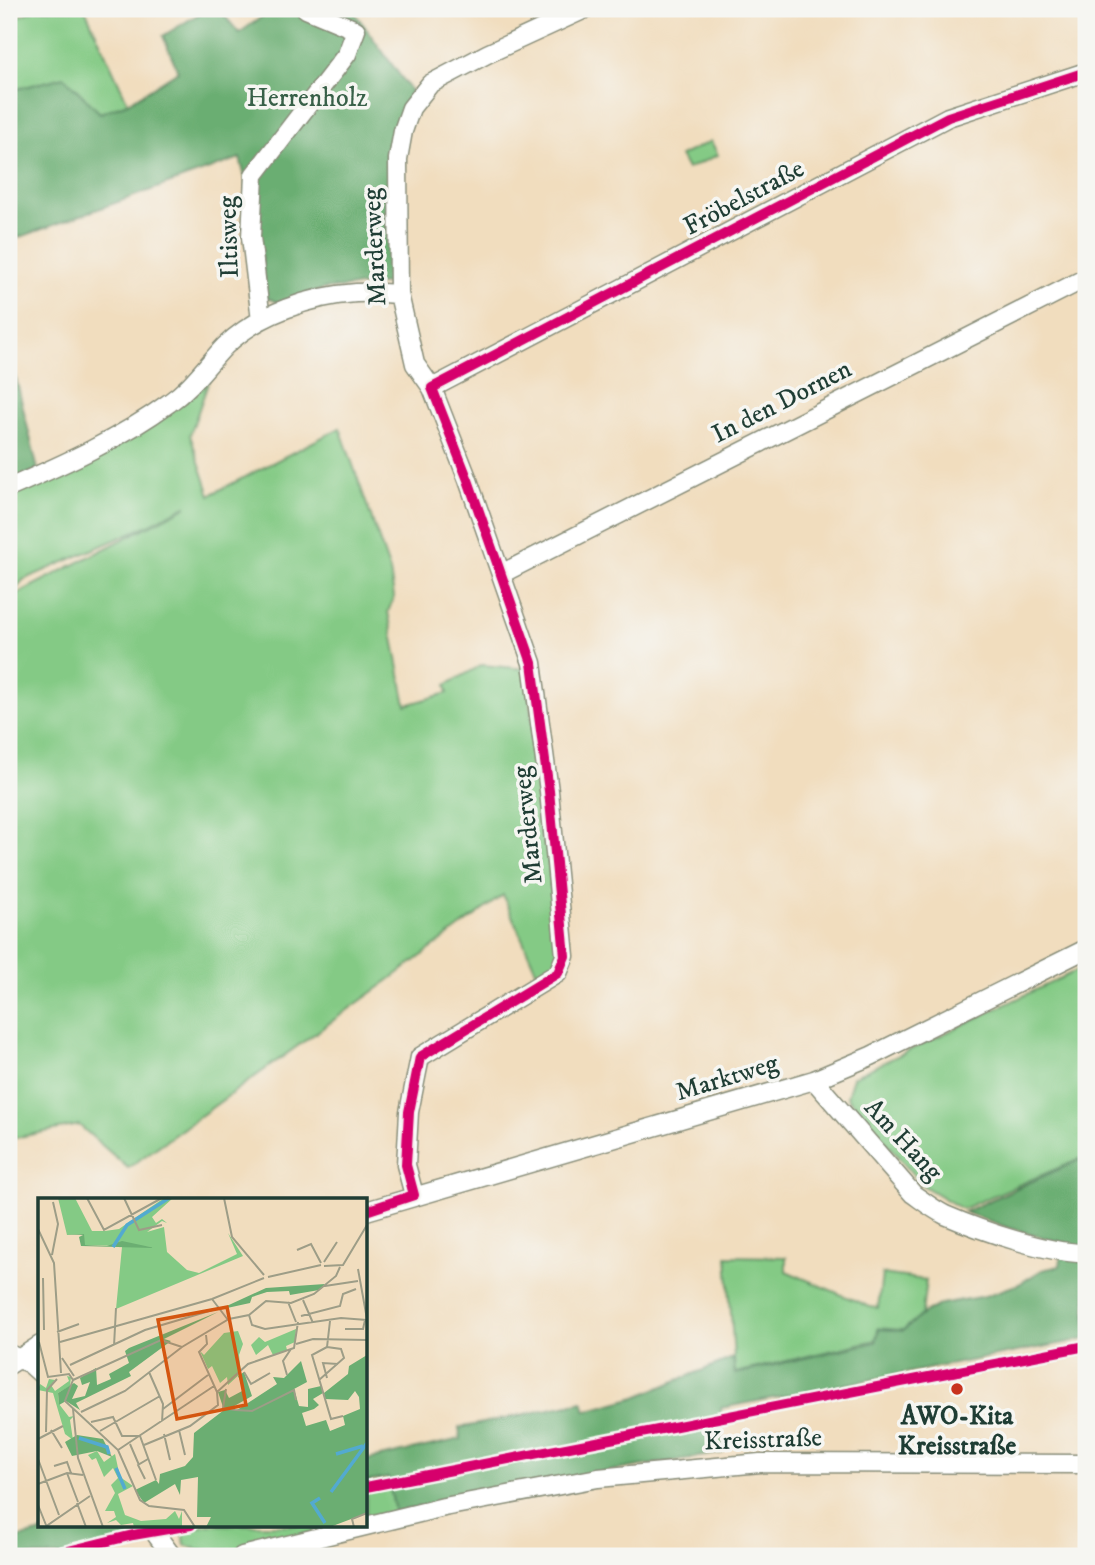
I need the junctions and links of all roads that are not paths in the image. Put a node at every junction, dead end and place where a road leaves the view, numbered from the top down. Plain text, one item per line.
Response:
1 (306, 9) edge
2 (585, 9) edge
3 (1086, 72) edge
4 (1086, 278) edge
5 (399, 294) junction
6 (261, 320) junction
7 (432, 388) junction
8 (9, 488) edge
9 (501, 574) junction
10 (1086, 950) edge
11 (814, 1080) junction
12 (414, 1195) junction
13 (368, 1210) edge
14 (1086, 1253) edge
15 (38, 1346) edge
16 (13, 1359) edge
17 (38, 1372) edge
18 (1086, 1464) edge
19 (368, 1525) edge
20 (150, 1526) edge
21 (366, 1526) edge
22 (172, 1556) edge
23 (242, 1556) edge

1 - 6 street, Iltisweg
2 - 5 street, Marderweg
3 - 7 street, Fröbelstraße
4 - 9 street, In den Dornen
5 - 6 street
5 - 7 street, Marderweg
6 - 8 street
7 - 9 street, Marderweg
9 - 12 street, Marderweg
10 - 11 street, Marktweg
11 - 12 street, Marktweg
11 - 14 street, Am Hang
12 - 13 street, Marktweg
15 - 16 street
16 - 17 street
18 - 19 street, Kreisstraße
20 - 22 street
21 - 23 street, Kreisstraße

